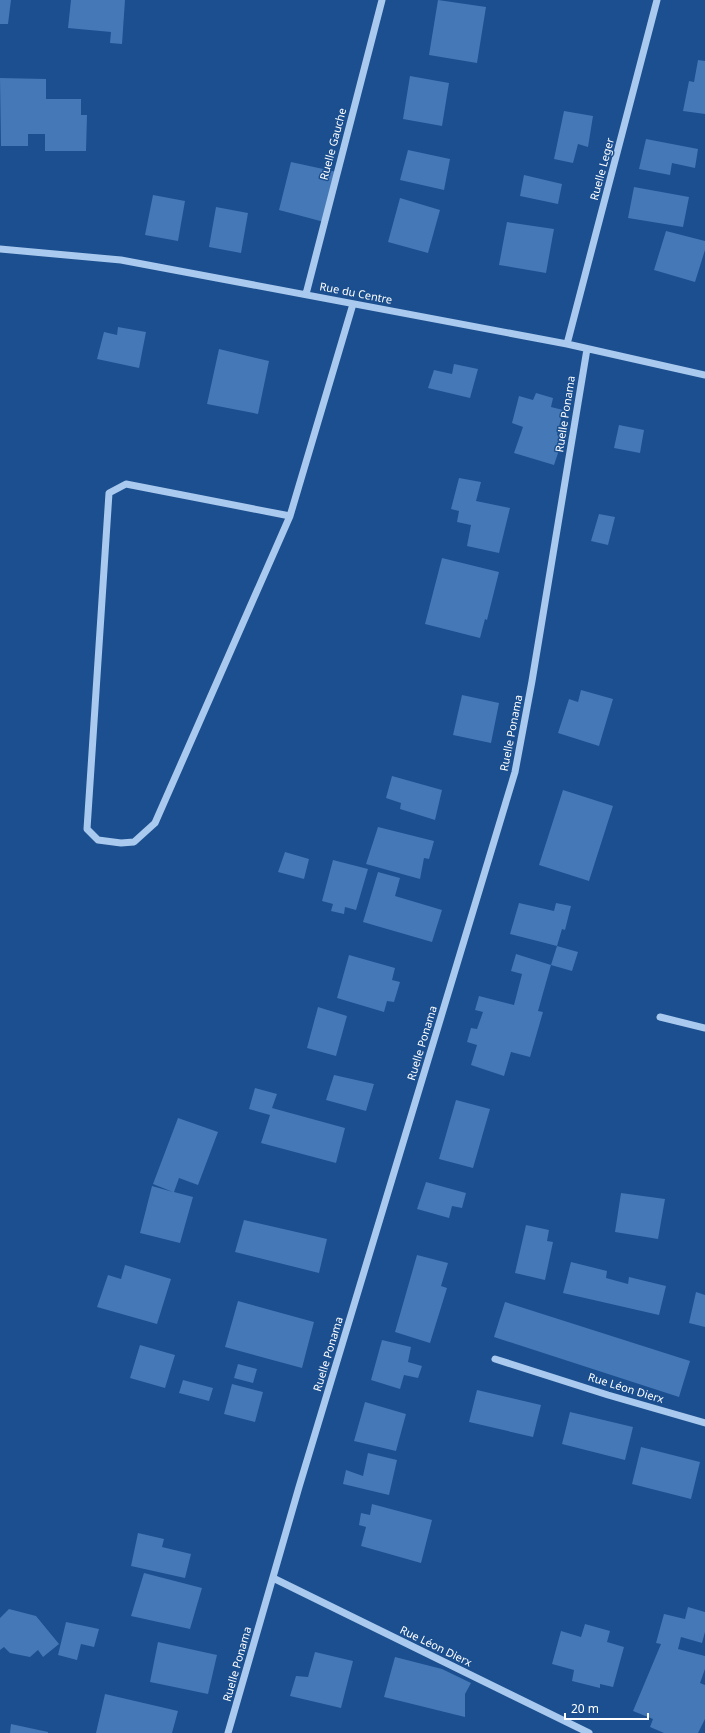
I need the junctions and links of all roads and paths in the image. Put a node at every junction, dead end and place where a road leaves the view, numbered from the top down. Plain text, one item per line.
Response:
1 (382, 0) edge
2 (657, 0) edge
3 (0, 249) edge
4 (306, 294) junction
5 (353, 304) junction
6 (567, 344) junction
7 (587, 349) junction
8 (705, 375) edge
9 (290, 516) junction
10 (660, 1017) dead end
11 (705, 1028) edge
12 (495, 1359) dead end
13 (705, 1423) edge
14 (273, 1578) junction
15 (228, 1733) edge
16 (589, 1733) edge

1 - 4 street, Ruelle Gauche
2 - 6 street, Ruelle Leger
3 - 4 street, Rue du Centre
4 - 5 street, Rue du Centre
5 - 6 street, Rue du Centre
5 - 9 street
6 - 7 street, Rue du Centre
7 - 8 street, Rue du Centre
7 - 14 street, Ruelle Ponama
9 - 9 street
10 - 11 street
12 - 13 street, Rue Léon Dierx
14 - 15 street, Ruelle Ponama
14 - 16 street, Rue Léon Dierx

